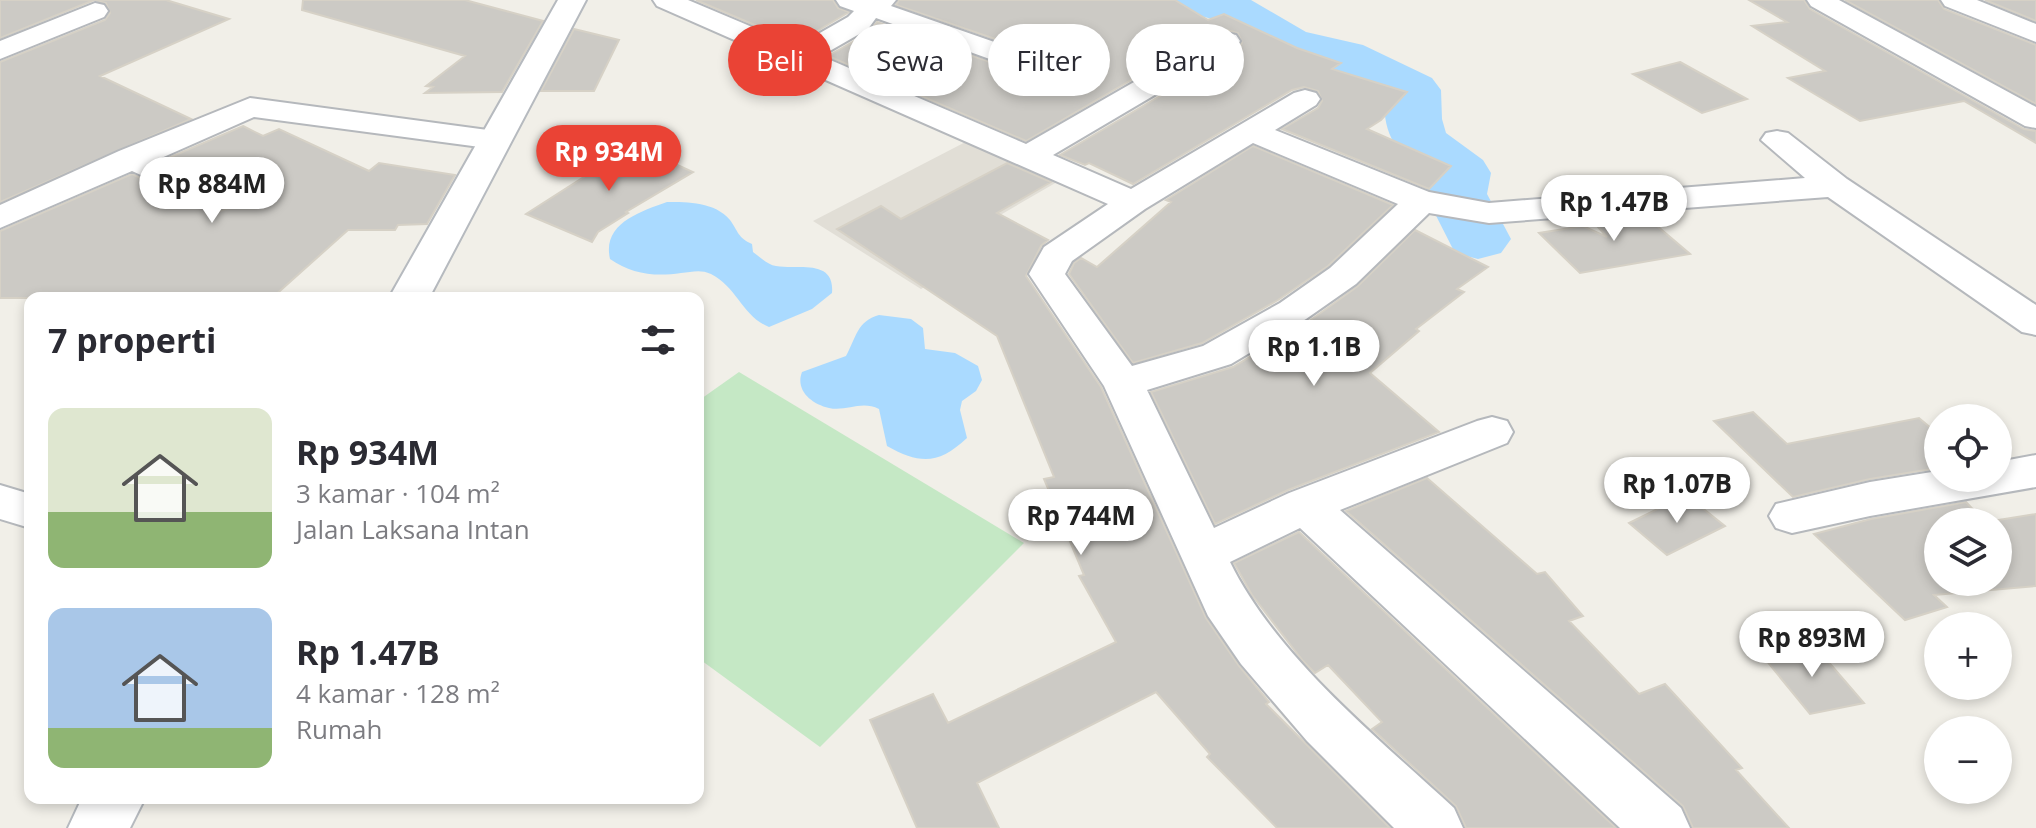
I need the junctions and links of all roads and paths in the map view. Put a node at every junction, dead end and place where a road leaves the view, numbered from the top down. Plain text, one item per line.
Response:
1 (572, 0) edge
2 (666, 0) edge
3 (1820, 0) edge
4 (1954, 0) edge
5 (868, 2) edge
6 (95, 11) dead end
7 (728, 26) edge
8 (2036, 34) edge
9 (832, 38) edge
10 (988, 48) edge
11 (0, 51) edge
12 (832, 70) edge
13 (1132, 96) edge
14 (1305, 99) dead end
15 (2036, 119) edge
16 (1251, 131) junction
17 (495, 140) junction
18 (1777, 140) dead end
19 (1029, 156) junction
20 (130, 158) junction
21 (1835, 186) junction
22 (219, 198) dead end
23 (1427, 201) junction
24 (1133, 202) junction
25 (0, 218) edge
26 (412, 292) edge
27 (2036, 323) edge
28 (1123, 383) junction
29 (1492, 432) dead end
30 (2036, 471) edge
31 (2012, 475) edge
32 (1924, 490) edge
33 (0, 502) edge
34 (1305, 505) junction
35 (24, 509) edge
36 (1792, 516) dead end
37 (1202, 555) junction
38 (112, 804) edge
39 (98, 828) edge
40 (1434, 828) edge
41 (1661, 828) edge

1 - 17 street
2 - 7 street
3 - 15 street
4 - 8 street
5 - 9 street
5 - 10 street
6 - 11 street
12 - 19 street
13 - 19 street
14 - 16 street
16 - 23 street
16 - 24 street
17 - 20 street
17 - 26 street
18 - 21 street
19 - 24 street
20 - 22 street
20 - 25 street
21 - 23 street
21 - 27 street
23 - 28 street
24 - 28 street
28 - 37 street
29 - 34 street
30 - 31 street
32 - 36 street
33 - 35 street
34 - 37 street
34 - 41 street
37 - 40 street
38 - 39 street

